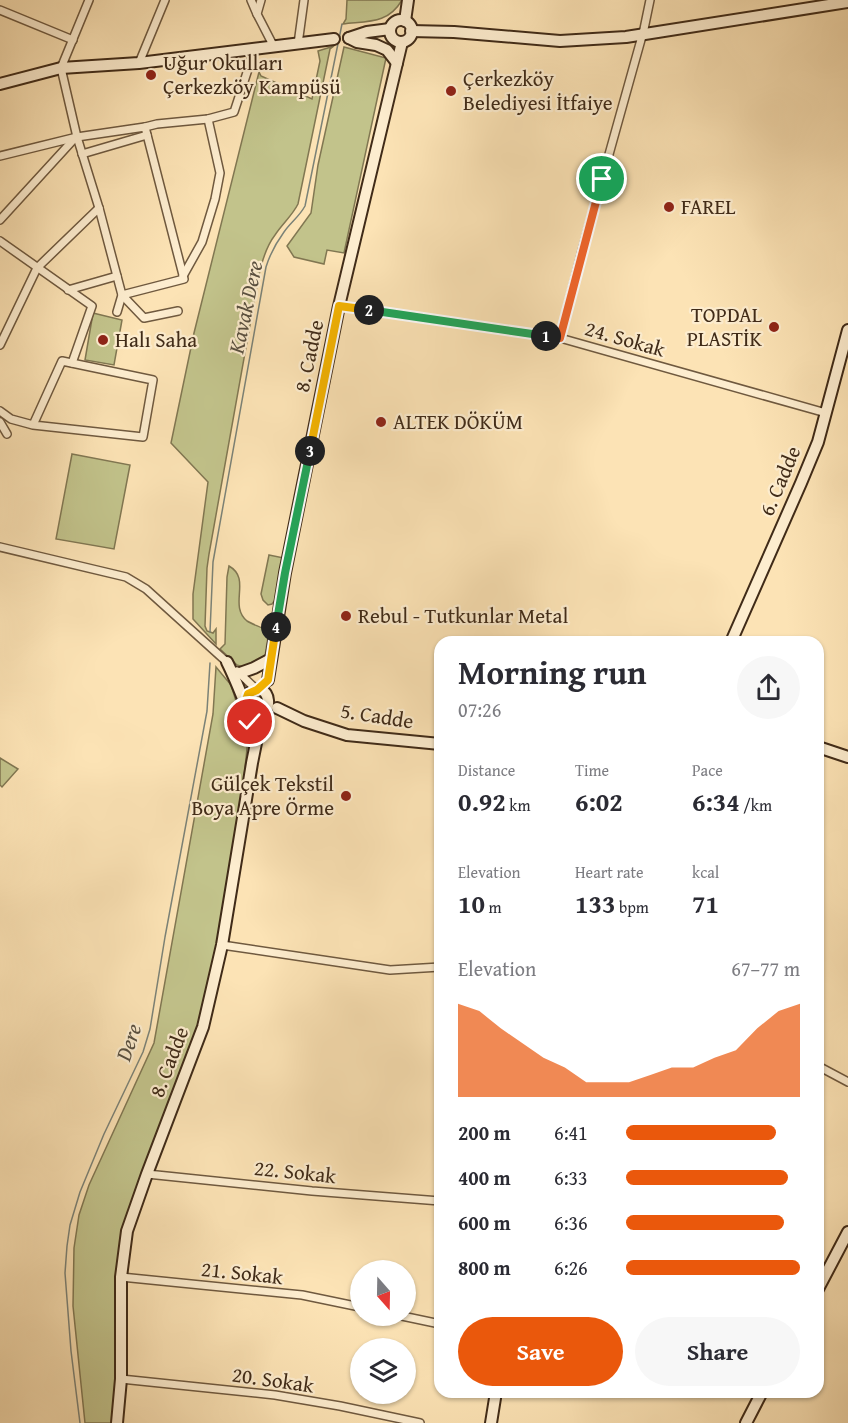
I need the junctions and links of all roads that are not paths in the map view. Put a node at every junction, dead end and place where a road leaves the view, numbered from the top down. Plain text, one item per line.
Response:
1 (89, 0) edge
2 (165, 0) edge
3 (251, 0) edge
4 (261, 0) edge
5 (304, 0) edge
6 (408, 0) edge
7 (650, 0) edge
8 (848, 2) edge
9 (0, 10) edge
10 (257, 14) junction
11 (408, 26) junction
12 (390, 33) junction
13 (641, 35) junction
14 (349, 38) junction
15 (334, 39) joint
16 (73, 40) junction
17 (402, 42) junction
18 (298, 44) junction
19 (274, 47) junction
20 (255, 48) junction
21 (139, 63) junction
22 (397, 63) junction
23 (61, 68) junction
24 (0, 84) edge
25 (208, 119) junction
26 (146, 131) junction
27 (76, 138) junction
28 (82, 154) junction
29 (0, 156) edge
30 (99, 208) junction
31 (0, 220) edge
32 (0, 241) edge
33 (37, 268) junction
34 (117, 276) junction
35 (183, 276) junction
36 (68, 290) junction
37 (122, 295) junction
38 (339, 306) junction
39 (178, 311) dead end
40 (117, 312) dead end
41 (848, 330) edge
42 (560, 338) junction
43 (0, 345) edge
44 (72, 363) junction
45 (0, 411) edge
46 (826, 413) junction
47 (0, 422) edge
48 (33, 425) junction
49 (7, 434) dead end
50 (0, 548) edge
51 (734, 636) edge
52 (271, 659) junction
53 (227, 662) junction
54 (240, 673) junction
55 (266, 702) junction
56 (247, 706) junction
57 (258, 737) junction
58 (434, 743) edge
59 (824, 749) edge
60 (848, 758) edge
61 (222, 945) junction
62 (434, 967) edge
63 (824, 1069) edge
64 (848, 1082) edge
65 (147, 1174) junction
66 (434, 1201) edge
67 (848, 1232) edge
68 (120, 1277) junction
69 (824, 1278) edge
70 (350, 1305) edge
71 (416, 1319) edge
72 (434, 1323) edge
73 (121, 1379) junction
74 (495, 1398) edge
75 (759, 1398) edge
76 (117, 1423) edge
77 (420, 1423) edge
78 (491, 1423) edge
79 (746, 1423) edge

1 - 16 street
2 - 21 street
3 - 10 street
4 - 10 street
5 - 18 street
6 - 11 street
7 - 13 street
8 - 13 street
9 - 16 street
10 - 19 street
11 - 12 street
11 - 13 street
11 - 17 street
12 - 14 street
12 - 17 street
13 - 42 street
14 - 15 street
14 - 22 street
15 - 18 street
16 - 23 street
17 - 22 street, 8. Cadde
18 - 19 street
19 - 20 street
20 - 21 street
20 - 25 street
21 - 23 street
22 - 38 street, 8. Cadde
23 - 24 street
23 - 27 street
25 - 26 street
25 - 35 street
26 - 27 street
26 - 28 street
26 - 35 street
27 - 28 street
27 - 29 street
27 - 31 street
28 - 30 street
30 - 33 street
30 - 34 street
32 - 33 street
33 - 36 street
33 - 43 street
34 - 36 street
34 - 37 street
35 - 37 street
36 - 44 street
37 - 39 street
37 - 40 street
38 - 42 street, 24. Sokak
38 - 52 street, 8. Cadde
41 - 46 street, 6. Cadde
42 - 46 street, 24. Sokak
44 - 48 street
44 - 48 street
45 - 48 street
46 - 51 street, 6. Cadde
47 - 49 street
50 - 53 street
52 - 54 street
52 - 55 street, 8. Cadde
53 - 54 street
53 - 56 street
54 - 55 street
55 - 56 street, 5. Cadde
55 - 56 street
55 - 57 street, 8. Cadde
55 - 58 street, 5. Cadde
56 - 57 street
57 - 61 street, 8. Cadde
59 - 60 street
61 - 62 street
61 - 65 street, 8. Cadde
63 - 64 street
65 - 66 street, 22. Sokak
65 - 68 street, 8. Cadde
67 - 69 street
68 - 70 street, 21. Sokak
68 - 73 street, 8. Cadde
71 - 72 street
73 - 76 street, 8. Cadde
73 - 77 street, 20. Sokak
74 - 78 street
75 - 79 street

